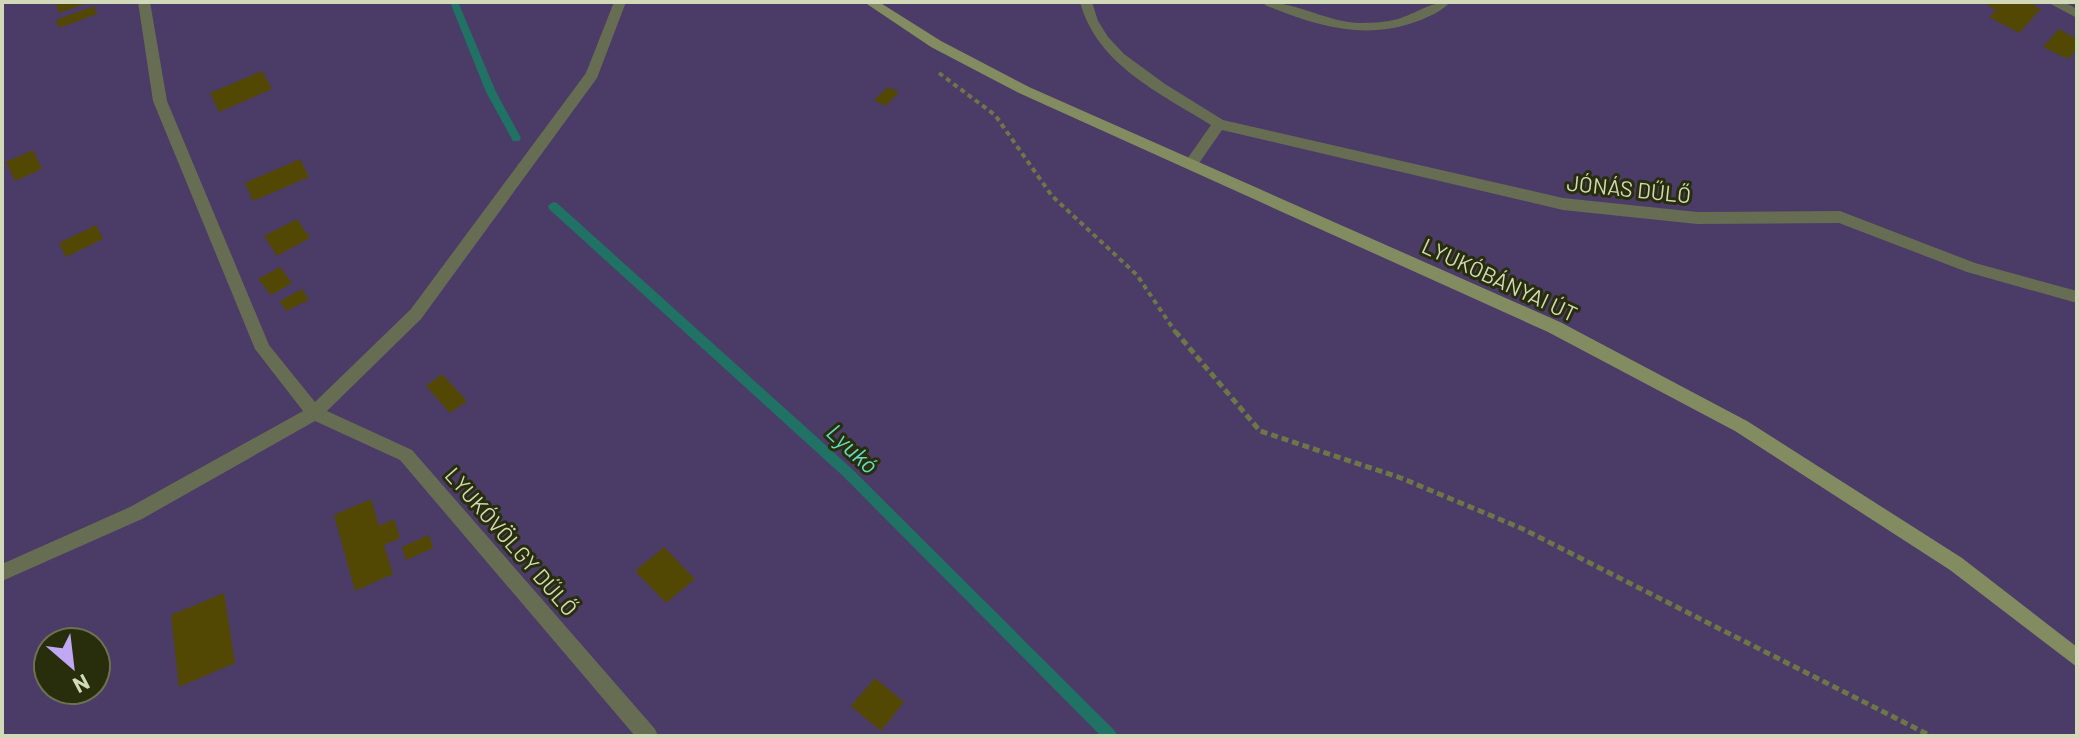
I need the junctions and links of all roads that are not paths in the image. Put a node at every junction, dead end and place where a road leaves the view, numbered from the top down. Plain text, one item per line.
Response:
1 (144, 2) edge
2 (620, 2) edge
3 (870, 2) edge
4 (1086, 2) edge
5 (1270, 2) edge
6 (1444, 2) edge
7 (2053, 2) edge
8 (2077, 14) edge
9 (1219, 124) junction
10 (1192, 162) junction
11 (2077, 297) edge
12 (314, 413) junction
13 (2, 573) edge
14 (2077, 658) edge
15 (648, 736) edge

1 - 12 street, LYUKÓVÖLGY DŰLŐ
2 - 12 street
3 - 10 main road, LYUKÓBÁNYAI ÚT
4 - 9 street
5 - 6 street
7 - 8 street
9 - 10 street
9 - 11 street, JÓNÁS DŰLŐ
10 - 14 main road, LYUKÓBÁNYAI ÚT
12 - 13 street
12 - 15 street, LYUKÓVÖLGY DŰLŐ

